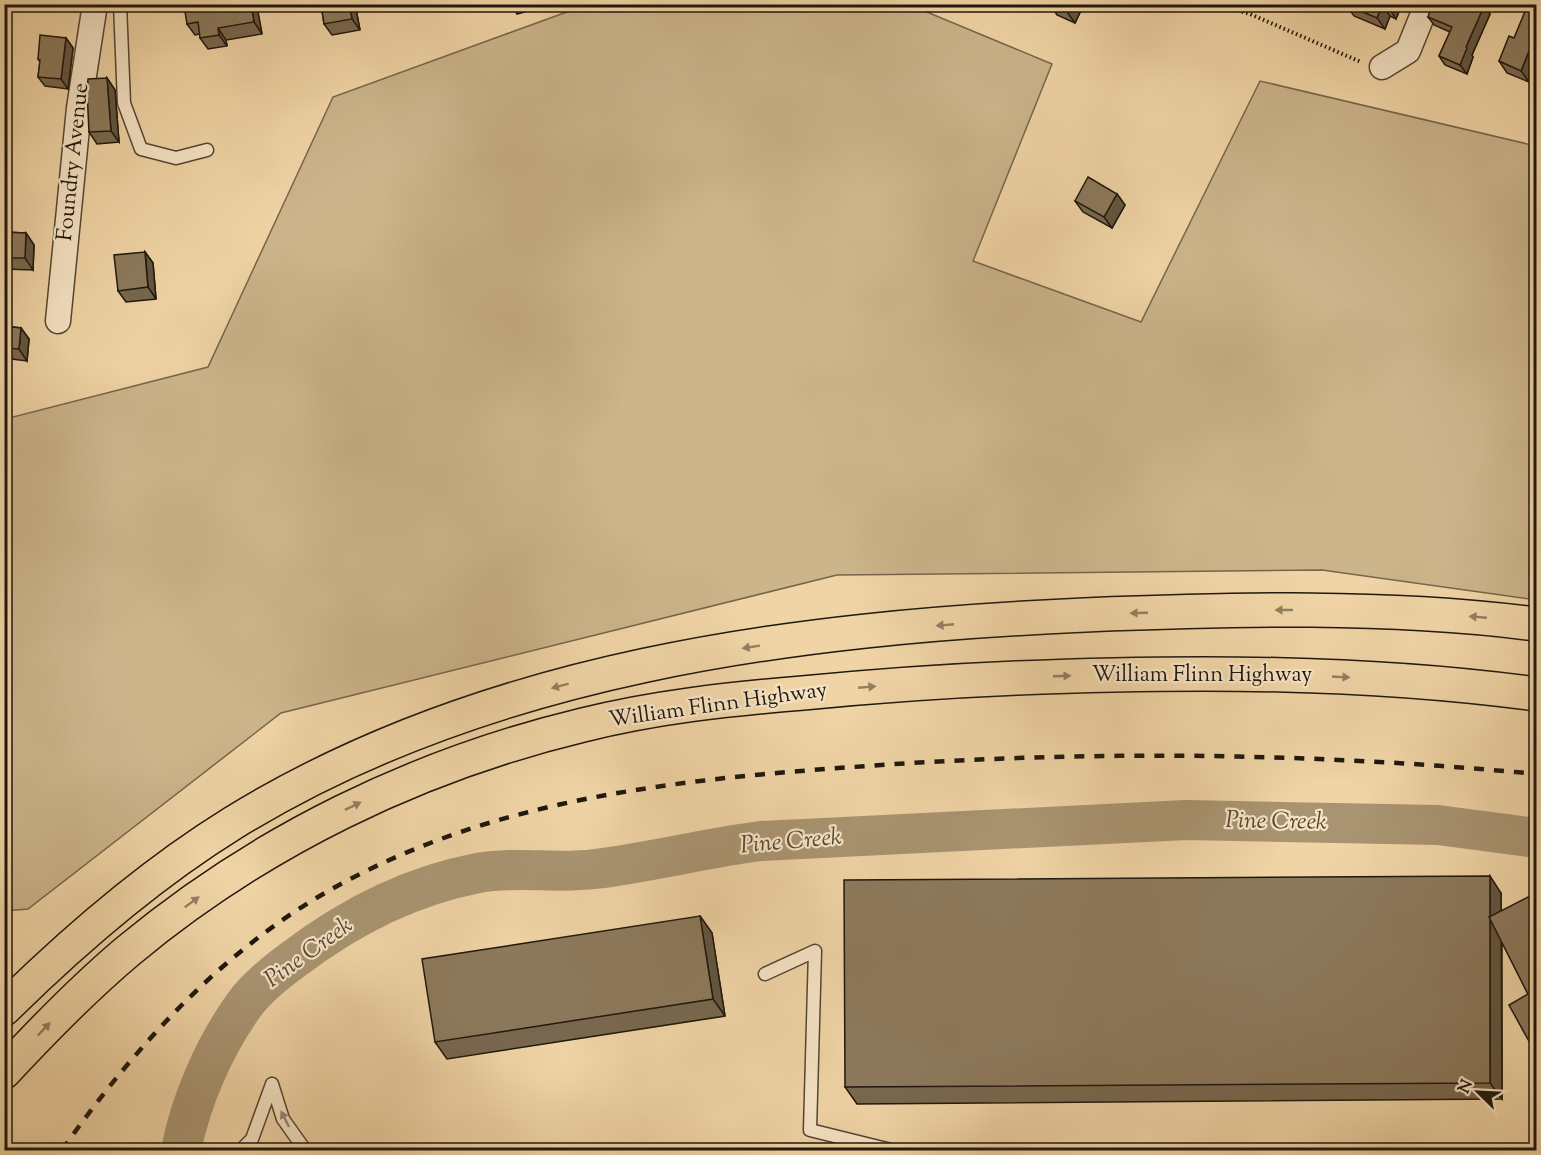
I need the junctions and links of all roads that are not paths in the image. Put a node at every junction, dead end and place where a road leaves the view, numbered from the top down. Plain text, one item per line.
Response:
1 (95, 4) edge
2 (120, 4) edge
3 (1427, 4) edge
4 (1382, 67) road end
5 (207, 150) dead end
6 (57, 321) dead end
7 (1536, 624) edge
8 (1536, 694) edge
9 (765, 974) dead end
10 (4, 1009) edge
11 (4, 1072) edge
12 (241, 1150) edge
13 (305, 1150) edge
14 (891, 1150) edge

1 - 6 street, Foundry Avenue
2 - 5 lane
3 - 4 street
7 -> 10 highway, William Flinn Highway
11 -> 8 highway, William Flinn Highway
9 - 14 lane
13 -> 12 lane

